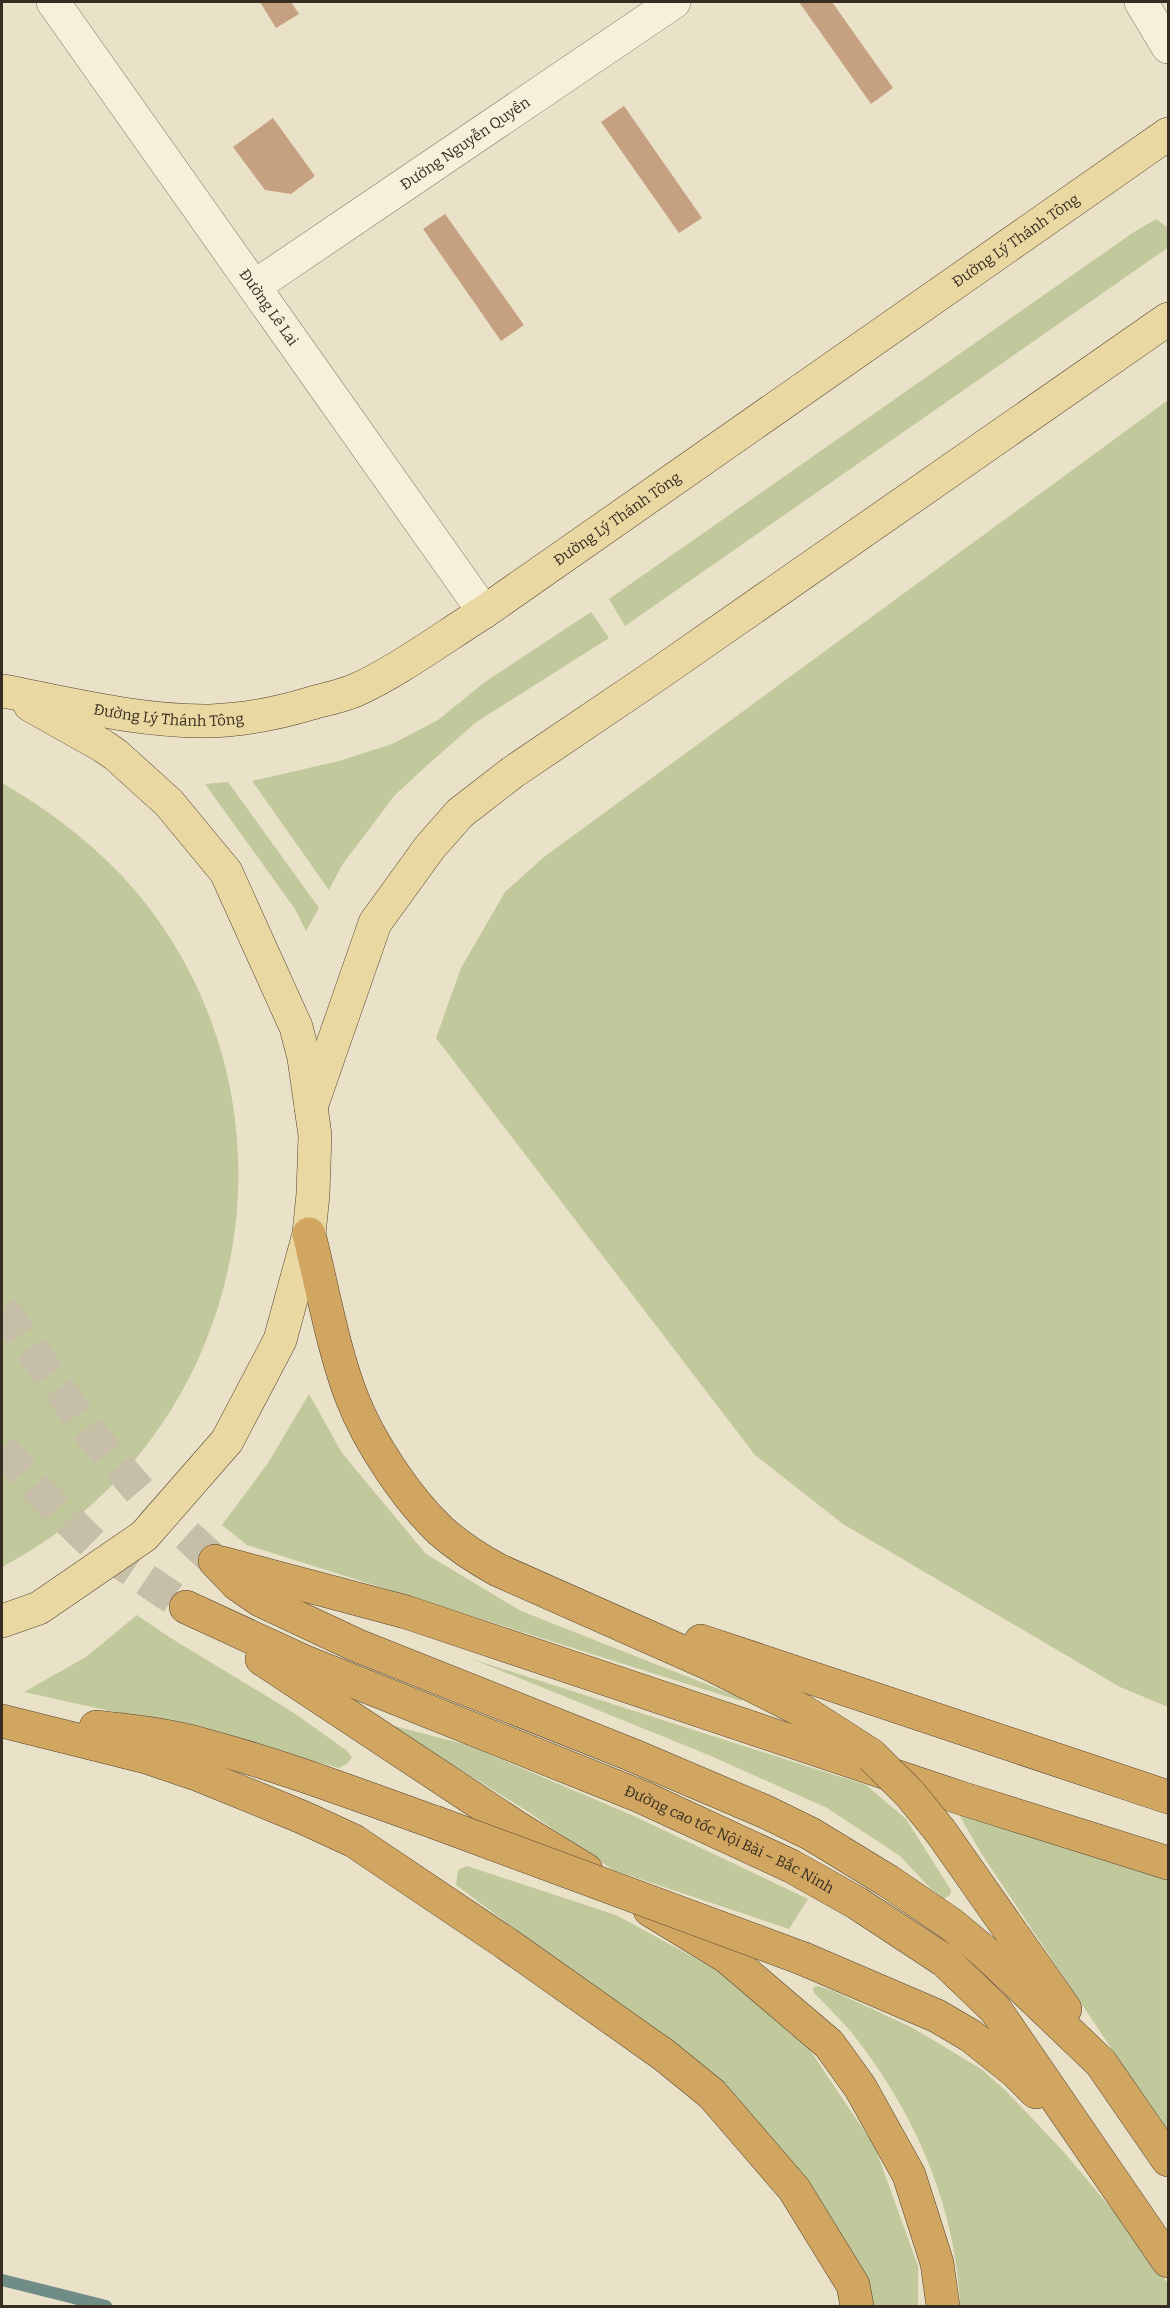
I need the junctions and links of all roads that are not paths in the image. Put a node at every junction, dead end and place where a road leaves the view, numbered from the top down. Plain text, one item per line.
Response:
1 (54, 2) edge
2 (674, 2) edge
3 (1141, 2) edge
4 (1168, 47) edge
5 (1168, 134) edge
6 (255, 286) junction
7 (1168, 319) edge
8 (484, 612) junction
9 (2, 691) edge
10 (311, 1107) junction
11 (309, 1234) junction
12 (541, 1588) junction
13 (2, 1621) edge
14 (2, 1719) edge
15 (1168, 1797) edge
16 (1168, 1863) edge
17 (1101, 2063) junction
18 (1168, 2160) edge
19 (1150, 2234) junction
20 (1168, 2261) edge
21 (857, 2307) edge
22 (943, 2307) edge

1 - 6 street, Đường Lê Lai
2 - 6 street, Đường Nguyễn Quyền
3 - 4 street
5 - 8 main road, Đường Lý Thánh Tông
6 - 8 street, Đường Lê Lai
7 - 10 main road
8 - 9 main road, Đường Lý Thánh Tông
9 - 10 main road
10 - 11 main road
11 - 12 highway
11 - 13 main road
12 - 15 highway
12 - 17 highway, bridge
14 - 19 highway, bridge
14 - 21 highway
16 - 17 highway
17 - 18 highway
19 - 20 highway
19 - 22 highway, Đường cao tốc Nội Bài – Bắc Ninh

